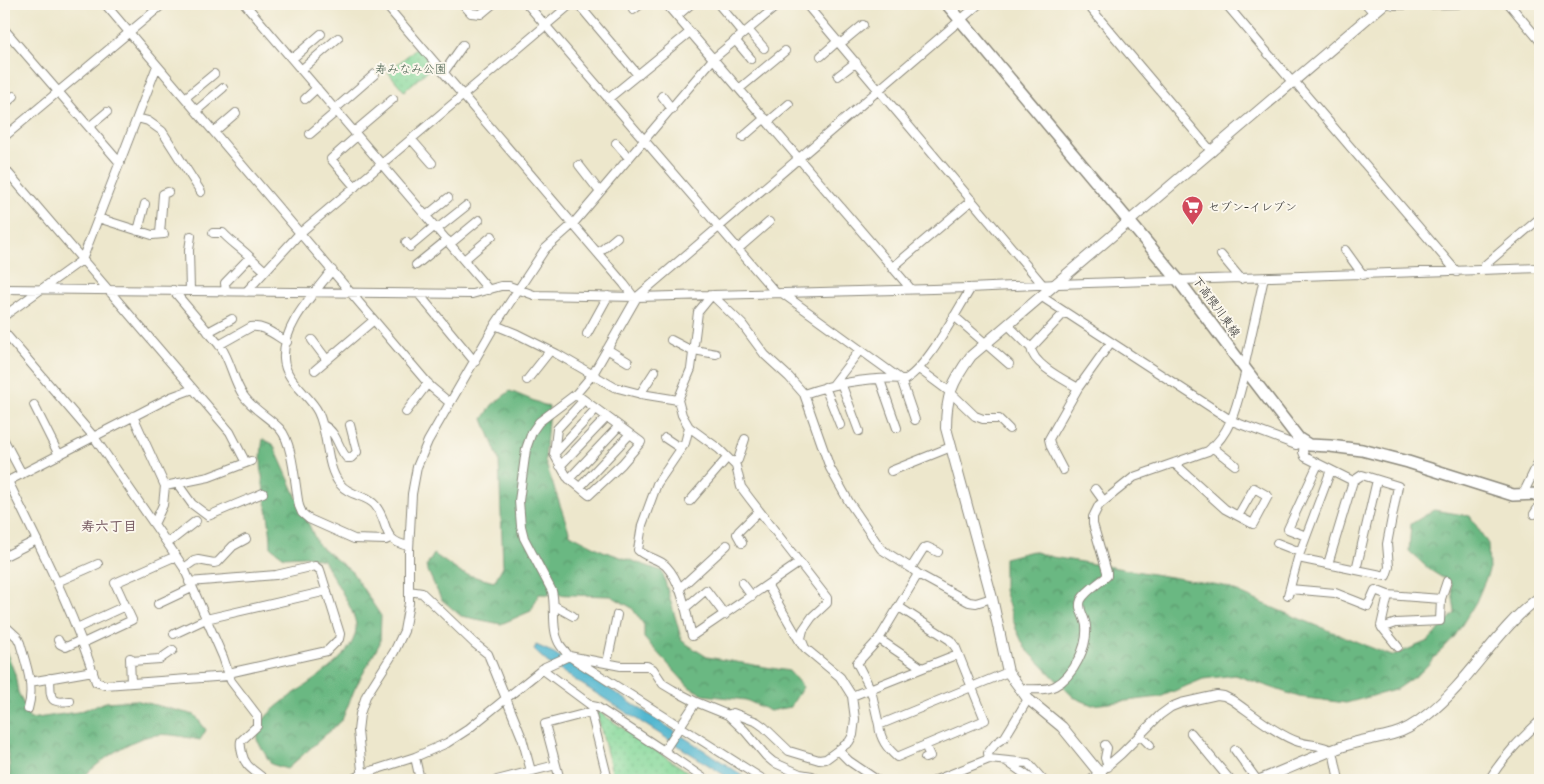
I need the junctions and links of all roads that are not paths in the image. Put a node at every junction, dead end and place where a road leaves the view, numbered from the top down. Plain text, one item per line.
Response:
1 (105, 4) edge
2 (163, 4) edge
3 (245, 4) edge
4 (385, 4) edge
5 (463, 4) edge
6 (493, 4) edge
7 (529, 4) edge
8 (572, 4) edge
9 (578, 4) edge
10 (641, 4) edge
11 (666, 4) edge
12 (691, 4) edge
13 (779, 4) edge
14 (806, 4) edge
15 (946, 4) edge
16 (979, 4) edge
17 (1087, 4) edge
18 (1226, 4) edge
19 (1366, 4) edge
20 (1384, 4) edge
21 (1390, 4) edge
22 (1458, 4) edge
23 (1509, 4) edge
24 (720, 6) dead end
25 (633, 10) dead end
26 (1374, 14) junction
27 (676, 16) junction
28 (960, 20) junction
29 (545, 25) junction
30 (863, 25) dead end
31 (4, 29) edge
32 (129, 32) junction
33 (690, 32) junction
34 (745, 32) junction
35 (321, 34) dead end
36 (338, 38) dead end
37 (735, 40) junction
38 (1540, 41) edge
39 (839, 43) junction
40 (463, 45) dead end
41 (764, 48) dead end
42 (785, 51) dead end
43 (821, 56) dead end
44 (292, 58) junction
45 (713, 59) junction
46 (751, 60) dead end
47 (856, 62) junction
48 (158, 66) junction
49 (301, 70) junction
50 (444, 72) junction
51 (214, 74) dead end
52 (375, 74) dead end
53 (638, 75) junction
54 (838, 76) dead end
55 (1293, 82) junction
56 (223, 88) dead end
57 (317, 88) junction
58 (739, 89) junction
59 (879, 89) junction
60 (58, 92) junction
61 (463, 95) junction
62 (14, 96) dead end
63 (662, 96) dead end
64 (185, 98) junction
65 (305, 99) dead end
66 (393, 99) dead end
67 (608, 99) junction
68 (789, 104) dead end
69 (4, 105) edge
70 (672, 108) junction
71 (336, 110) junction
72 (196, 111) junction
73 (107, 112) dead end
74 (236, 113) dead end
75 (137, 118) junction
76 (766, 120) junction
77 (88, 127) junction
78 (214, 132) junction
79 (310, 134) dead end
80 (356, 134) junction
81 (4, 137) edge
82 (743, 137) dead end
83 (411, 139) junction
84 (645, 141) junction
85 (616, 143) dead end
86 (1212, 152) junction
87 (630, 158) junction
88 (799, 158) junction
89 (120, 163) junction
90 (432, 163) dead end
91 (382, 164) junction
92 (579, 165) dead end
93 (4, 168) edge
94 (355, 187) junction
95 (168, 192) dead end
96 (201, 192) dead end
97 (600, 192) junction
98 (448, 198) dead end
99 (972, 200) junction
100 (144, 204) dead end
101 (466, 206) dead end
102 (426, 216) junction
103 (98, 218) junction
104 (1540, 218) edge
105 (479, 220) dead end
106 (768, 222) dead end
107 (1130, 222) junction
108 (573, 224) junction
109 (436, 228) junction
110 (719, 228) junction
111 (138, 231) junction
112 (213, 233) dead end
113 (300, 233) junction
114 (191, 236) dead end
115 (492, 236) dead end
116 (617, 237) dead end
117 (406, 242) dead end
118 (448, 242) junction
119 (738, 249) junction
120 (1345, 250) dead end
121 (598, 253) junction
122 (1221, 255) dead end
123 (250, 257) junction
124 (82, 260) junction
125 (464, 260) junction
126 (416, 265) dead end
127 (892, 268) junction
128 (1540, 268) edge
129 (332, 270) junction
130 (1484, 270) junction
131 (265, 271) junction
132 (1457, 272) junction
133 (1363, 275) junction
134 (1264, 278) junction
135 (1241, 279) junction
136 (1180, 281) junction
137 (1058, 284) junction
138 (1043, 285) junction
139 (971, 288) junction
140 (4, 289) edge
141 (911, 289) junction
142 (41, 290) junction
143 (109, 290) junction
144 (173, 290) junction
145 (489, 290) junction
146 (518, 290) junction
147 (190, 291) junction
148 (226, 292) junction
149 (246, 292) junction
150 (316, 292) junction
151 (351, 292) junction
152 (418, 293) junction
153 (779, 293) junction
154 (712, 295) junction
155 (608, 296) junction
156 (635, 296) junction
157 (1042, 297) junction
158 (1065, 312) junction
159 (4, 316) edge
160 (954, 316) junction
161 (232, 319) dead end
162 (374, 320) junction
163 (1008, 325) junction
164 (495, 326) junction
165 (4, 332) edge
166 (208, 332) junction
167 (587, 334) dead end
168 (312, 340) dead end
169 (671, 340) dead end
170 (287, 342) junction
171 (1111, 342) junction
172 (219, 344) junction
173 (986, 344) junction
174 (1031, 348) junction
175 (607, 349) junction
176 (860, 350) junction
177 (550, 351) junction
178 (694, 351) junction
179 (716, 354) dead end
180 (327, 360) junction
181 (475, 362) junction
182 (628, 362) dead end
183 (1010, 364) dead end
184 (919, 369) junction
185 (1245, 369) junction
186 (315, 370) dead end
187 (655, 370) dead end
188 (593, 374) junction
189 (900, 378) junction
190 (527, 380) dead end
191 (880, 380) junction
192 (428, 383) junction
193 (841, 384) junction
194 (829, 386) junction
195 (1078, 388) junction
196 (193, 389) junction
197 (950, 392) junction
198 (576, 394) junction
199 (640, 394) junction
200 (804, 394) junction
201 (584, 400) junction
202 (678, 400) junction
203 (450, 403) junction
204 (34, 405) dead end
205 (596, 409) junction
206 (406, 412) dead end
207 (133, 416) junction
208 (607, 417) junction
209 (915, 420) dead end
210 (1232, 420) junction
211 (323, 425) junction
212 (350, 425) dead end
213 (840, 425) dead end
214 (619, 426) junction
215 (689, 427) junction
216 (897, 428) dead end
217 (1010, 429) dead end
218 (859, 431) dead end
219 (630, 434) junction
220 (94, 436) junction
221 (665, 438) dead end
222 (745, 439) dead end
223 (4, 440) edge
224 (1304, 442) junction
225 (684, 444) junction
226 (951, 447) junction
227 (1212, 448) junction
228 (554, 454) junction
229 (60, 455) junction
230 (1540, 459) edge
231 (730, 460) junction
232 (1174, 463) junction
233 (1235, 464) dead end
234 (1318, 464) junction
235 (560, 466) junction
236 (1063, 470) dead end
237 (1332, 470) junction
238 (891, 471) dead end
239 (22, 474) junction
240 (569, 478) junction
241 (1377, 480) junction
242 (1353, 481) junction
243 (6, 483) edge
244 (177, 483) junction
245 (165, 486) junction
246 (580, 487) junction
247 (1095, 489) dead end
248 (263, 493) dead end
249 (1523, 494) junction
250 (1540, 494) edge
251 (1103, 500) junction
252 (690, 501) dead end
253 (1540, 505) edge
254 (759, 511) junction
255 (1534, 514) dead end
256 (1238, 516) junction
257 (196, 521) dead end
258 (154, 524) junction
259 (1306, 536) junction
260 (390, 538) junction
261 (246, 539) dead end
262 (37, 540) junction
263 (168, 543) junction
264 (742, 543) dead end
265 (1277, 543) dead end
266 (222, 544) dead end
267 (726, 545) dead end
268 (409, 546) junction
269 (230, 549) junction
270 (938, 552) dead end
271 (1299, 555) junction
272 (5, 556) dead end
273 (176, 556) junction
274 (799, 563) junction
275 (98, 564) dead end
276 (1328, 564) junction
277 (184, 568) junction
278 (911, 568) junction
279 (1356, 570) junction
280 (918, 574) junction
281 (1386, 576) junction
282 (57, 582) junction
283 (1447, 582) dead end
284 (742, 583) dead end
285 (191, 585) junction
286 (768, 586) junction
287 (679, 589) junction
288 (327, 591) junction
289 (409, 591) junction
290 (1379, 592) junction
291 (1388, 595) junction
292 (752, 596) junction
293 (1540, 597) edge
294 (992, 598) junction
295 (1441, 600) junction
296 (158, 604) dead end
297 (126, 606) junction
298 (555, 606) junction
299 (899, 607) junction
300 (685, 608) junction
301 (725, 614) junction
302 (617, 615) dead end
303 (778, 615) dead end
304 (573, 616) dead end
305 (206, 619) junction
306 (4, 625) edge
307 (77, 628) junction
308 (1382, 628) junction
309 (174, 634) dead end
310 (879, 639) junction
311 (58, 640) dead end
312 (82, 641) junction
313 (799, 641) junction
314 (1398, 647) dead end
315 (805, 648) junction
316 (173, 650) dead end
317 (958, 654) junction
318 (567, 656) junction
319 (607, 663) junction
320 (543, 668) junction
321 (922, 668) junction
322 (93, 671) junction
323 (1008, 672) junction
324 (229, 676) junction
325 (50, 678) junction
326 (30, 682) junction
327 (132, 683) junction
328 (972, 687) junction
329 (871, 690) junction
330 (1020, 690) junction
331 (852, 696) junction
332 (506, 697) junction
333 (1028, 699) junction
334 (70, 701) dead end
335 (696, 702) junction
336 (591, 708) junction
337 (28, 709) dead end
338 (728, 715) junction
339 (1540, 721) edge
340 (879, 725) junction
341 (680, 728) junction
342 (1191, 733) dead end
343 (1140, 734) junction
344 (925, 745) junction
345 (1105, 745) dead end
346 (1150, 745) dead end
347 (667, 748) junction
348 (838, 750) junction
349 (1236, 750) dead end
350 (1333, 751) junction
351 (416, 757) junction
352 (925, 758) dead end
353 (989, 759) junction
354 (1004, 760) junction
355 (556, 765) junction
356 (1108, 766) junction
357 (531, 771) junction
358 (362, 777) edge
359 (799, 777) edge
360 (945, 778) edge
361 (1098, 778) edge
362 (1042, 779) edge
363 (265, 780) edge
364 (352, 780) edge
365 (420, 780) edge
366 (497, 780) edge
367 (560, 780) edge
368 (608, 780) edge
369 (706, 780) edge
370 (764, 780) edge
371 (818, 780) edge
372 (877, 780) edge
373 (936, 780) edge
374 (1033, 780) edge
375 (1230, 780) edge
376 (1258, 780) edge
377 (1339, 780) edge
378 (1489, 780) edge

1 - 32 street
2 - 32 street
3 - 44 street
4 - 50 street
5 - 6 street
7 - 29 street
8 - 29 street
9 - 53 street
10 - 25 street
11 - 27 street
12 - 27 street
13 - 34 street
14 - 39 street
15 - 28 main road, 下高隈川東線
16 - 28 street
17 - 86 street
18 - 55 street
19 - 26 street
20 - 26 street
21 - 22 street
23 - 38 street
24 - 34 street
26 - 55 street
27 - 33 street
28 - 59 street
28 - 107 main road, 下高隈川東線
29 - 61 street
29 - 67 street
30 - 39 street
31 - 60 street
32 - 48 street
32 - 60 street
33 - 45 street
33 - 53 street
34 - 37 street
34 - 41 street
35 - 44 street
36 - 49 street
37 - 45 street
37 - 46 street
39 - 43 street
39 - 47 street
40 - 50 street
42 - 58 street
44 - 49 street
45 - 58 street
45 - 70 street
47 - 54 street
47 - 59 street
48 - 64 street
48 - 75 street
49 - 57 street
50 - 61 street
51 - 64 street
52 - 71 street
53 - 67 street
55 - 86 street
55 - 132 street
56 - 72 street
57 - 65 street
57 - 71 street
58 - 76 street
59 - 88 street
59 - 99 street
60 - 77 street
60 - 81 street
61 - 83 street
61 - 108 street
62 - 69 street
63 - 70 street
64 - 72 street
66 - 80 street
67 - 84 street
68 - 76 street
70 - 84 street
71 - 79 street
71 - 80 street
72 - 78 street
73 - 77 street
74 - 78 street
75 - 89 street
75 - 96 street
76 - 82 street
76 - 88 street
77 - 89 street
78 - 113 street
80 - 91 street
80 - 94 street
83 - 90 street
83 - 91 street
84 - 87 street
84 - 110 street
85 - 87 street
86 - 107 street
87 - 97 street
88 - 110 street
88 - 127 street
89 - 103 street
91 - 94 street
91 - 102 street
92 - 97 street
93 - 124 street
94 - 113 street
95 - 111 street
97 - 108 street
98 - 102 street
99 - 127 street
99 - 138 street
100 - 111 street
101 - 109 street
102 - 109 street
103 - 111 street
103 - 124 street
104 - 130 street
105 - 118 street
106 - 119 street
107 - 136 main road, 下高隈川東線
107 - 137 street
108 - 121 street
108 - 146 street
109 - 117 street
109 - 118 street
110 - 119 street
110 - 156 street
112 - 123 street
113 - 129 street
113 - 131 street
114 - 147 street
115 - 125 street
116 - 121 street
118 - 125 street
118 - 126 street
119 - 153 street
120 - 133 street
121 - 156 street
122 - 135 street
123 - 131 street
123 - 148 street
124 - 142 street
124 - 143 street
125 - 145 street
127 - 141 street
128 - 130 street
129 - 150 street
129 - 151 street
130 - 132 street
131 - 149 street
132 - 133 street
133 - 134 street
134 - 135 street
134 - 185 street
135 - 136 street
136 - 137 street
136 - 185 main road, 下高隈川東線
137 - 138 street
137 - 157 street
138 - 139 street
139 - 141 street
139 - 160 street
140 - 142 street
141 - 153 street
142 - 143 street
142 - 159 street
143 - 144 street
143 - 196 street
144 - 147 street
144 - 166 street
145 - 146 street
145 - 152 street
146 - 155 street
146 - 164 street
147 - 148 street
148 - 149 street
149 - 150 street
150 - 151 street
150 - 170 street
151 - 152 street
151 - 162 street
152 - 181 street
153 - 154 street
153 - 176 street
154 - 156 street
154 - 178 street
154 - 200 street
155 - 156 street
155 - 167 street
156 - 175 street
157 - 158 street
157 - 163 street
158 - 171 street
158 - 174 street
160 - 173 street
160 - 184 street
161 - 166 street
162 - 180 street
162 - 192 street
163 - 173 street
163 - 174 street
164 - 177 street
164 - 181 street
165 - 220 street
166 - 172 street
168 - 180 street
169 - 178 street
170 - 172 street
170 - 211 street
171 - 195 street
171 - 210 street
172 - 260 street
173 - 183 street
173 - 197 street
174 - 195 street
175 - 182 street
175 - 188 street
176 - 189 street
176 - 194 street
177 - 188 street
177 - 190 street
178 - 179 street
178 - 202 street
180 - 186 street
181 - 203 street
184 - 189 street
184 - 197 street
185 - 210 street
185 - 224 main road, 下高隈川東線
187 - 199 street
188 - 198 street
188 - 199 street
189 - 191 street
189 - 209 street
191 - 193 street
191 - 216 street
192 - 203 street
192 - 206 street
193 - 194 street
193 - 218 street
194 - 200 street
194 - 213 street
195 - 236 street
196 - 207 street
196 - 244 street
197 - 217 street
197 - 226 street
198 - 201 street
198 - 298 street
199 - 202 street
200 - 278 street
201 - 205 street
201 - 228 street
202 - 215 street
203 - 268 street
204 - 229 street
205 - 208 street
205 - 228 street
207 - 220 street
207 - 245 street
208 - 214 street
208 - 235 street
210 - 224 street
210 - 227 street
211 - 212 street
211 - 260 street
214 - 219 street
214 - 240 street
215 - 225 street
215 - 231 street
219 - 246 street
219 - 246 street
220 - 229 street
220 - 258 street
221 - 225 street
222 - 231 street
223 - 239 street
224 - 234 street
224 - 249 main road
225 - 287 street
226 - 238 street
226 - 294 street
227 - 232 street
227 - 233 street
228 - 235 street
229 - 239 street
230 - 249 street
231 - 252 street
231 - 254 street
232 - 251 street
232 - 256 street
234 - 237 street
234 - 259 street
235 - 240 street
237 - 242 street
237 - 259 street
239 - 243 street
240 - 246 street
241 - 242 street
241 - 279 street
241 - 281 street
242 - 276 street
243 - 262 street
244 - 245 street
244 - 248 street
245 - 258 street
247 - 251 street
249 - 250 main road
251 - 330 street
253 - 255 street
254 - 264 street
254 - 274 street
256 - 256 street
257 - 263 street
258 - 263 street
259 - 271 street
260 - 268 street
261 - 269 street
262 - 272 street
262 - 282 street
263 - 273 street
265 - 271 street
266 - 269 street
267 - 287 street
268 - 289 street
269 - 277 street
270 - 278 street
271 - 276 street
271 - 290 street
273 - 277 street
273 - 297 street
274 - 286 street
274 - 315 street
275 - 282 street
276 - 279 street
277 - 285 street
278 - 280 street
279 - 281 street
280 - 294 street
280 - 299 street
281 - 290 street
282 - 307 street
283 - 295 street
284 - 292 street
285 - 288 street
285 - 296 street
285 - 305 street
286 - 292 street
286 - 313 street
287 - 300 street
288 - 305 street
288 - 324 street
289 - 332 street
289 - 358 street
290 - 291 street
291 - 295 street
291 - 308 street
292 - 301 street
293 - 350 street
294 - 323 street
295 - 308 street
297 - 307 street
297 - 312 street
298 - 304 street
298 - 318 street
299 - 310 street
299 - 317 street
300 - 301 street
300 - 301 street
302 - 319 street
303 - 313 street
305 - 309 street
305 - 324 street
306 - 326 street
307 - 312 street
308 - 314 street
310 - 321 street
310 - 329 street
311 - 312 street
312 - 322 street
313 - 315 street
315 - 331 street
316 - 327 street
317 - 321 street
317 - 328 street
318 - 319 street
318 - 320 street
318 - 341 street
319 - 335 street
320 - 332 street
320 - 336 street
321 - 329 street
322 - 325 street
322 - 327 street
323 - 328 street
323 - 330 street
324 - 327 street
324 - 363 street
325 - 326 street
325 - 334 street
326 - 337 street
328 - 340 street
328 - 344 street
329 - 331 street
329 - 340 street
330 - 333 street
331 - 348 street
332 - 351 street
332 - 357 street
333 - 353 street
333 - 361 street
335 - 338 street
335 - 341 street
336 - 347 street
336 - 355 street
336 - 368 street
338 - 348 street
338 - 359 street
339 - 378 street
340 - 344 street
341 - 347 street
341 - 370 street
342 - 375 street
343 - 346 street
343 - 350 street
343 - 356 street
344 - 352 street
345 - 356 street
347 - 369 street
348 - 372 street
349 - 376 street
350 - 376 street
350 - 377 street
351 - 358 street
351 - 365 street
353 - 354 street
353 - 360 street
354 - 362 street
354 - 374 street
355 - 357 street
355 - 367 street
356 - 361 street
357 - 366 street
358 - 364 street
359 - 371 street
360 - 373 street

